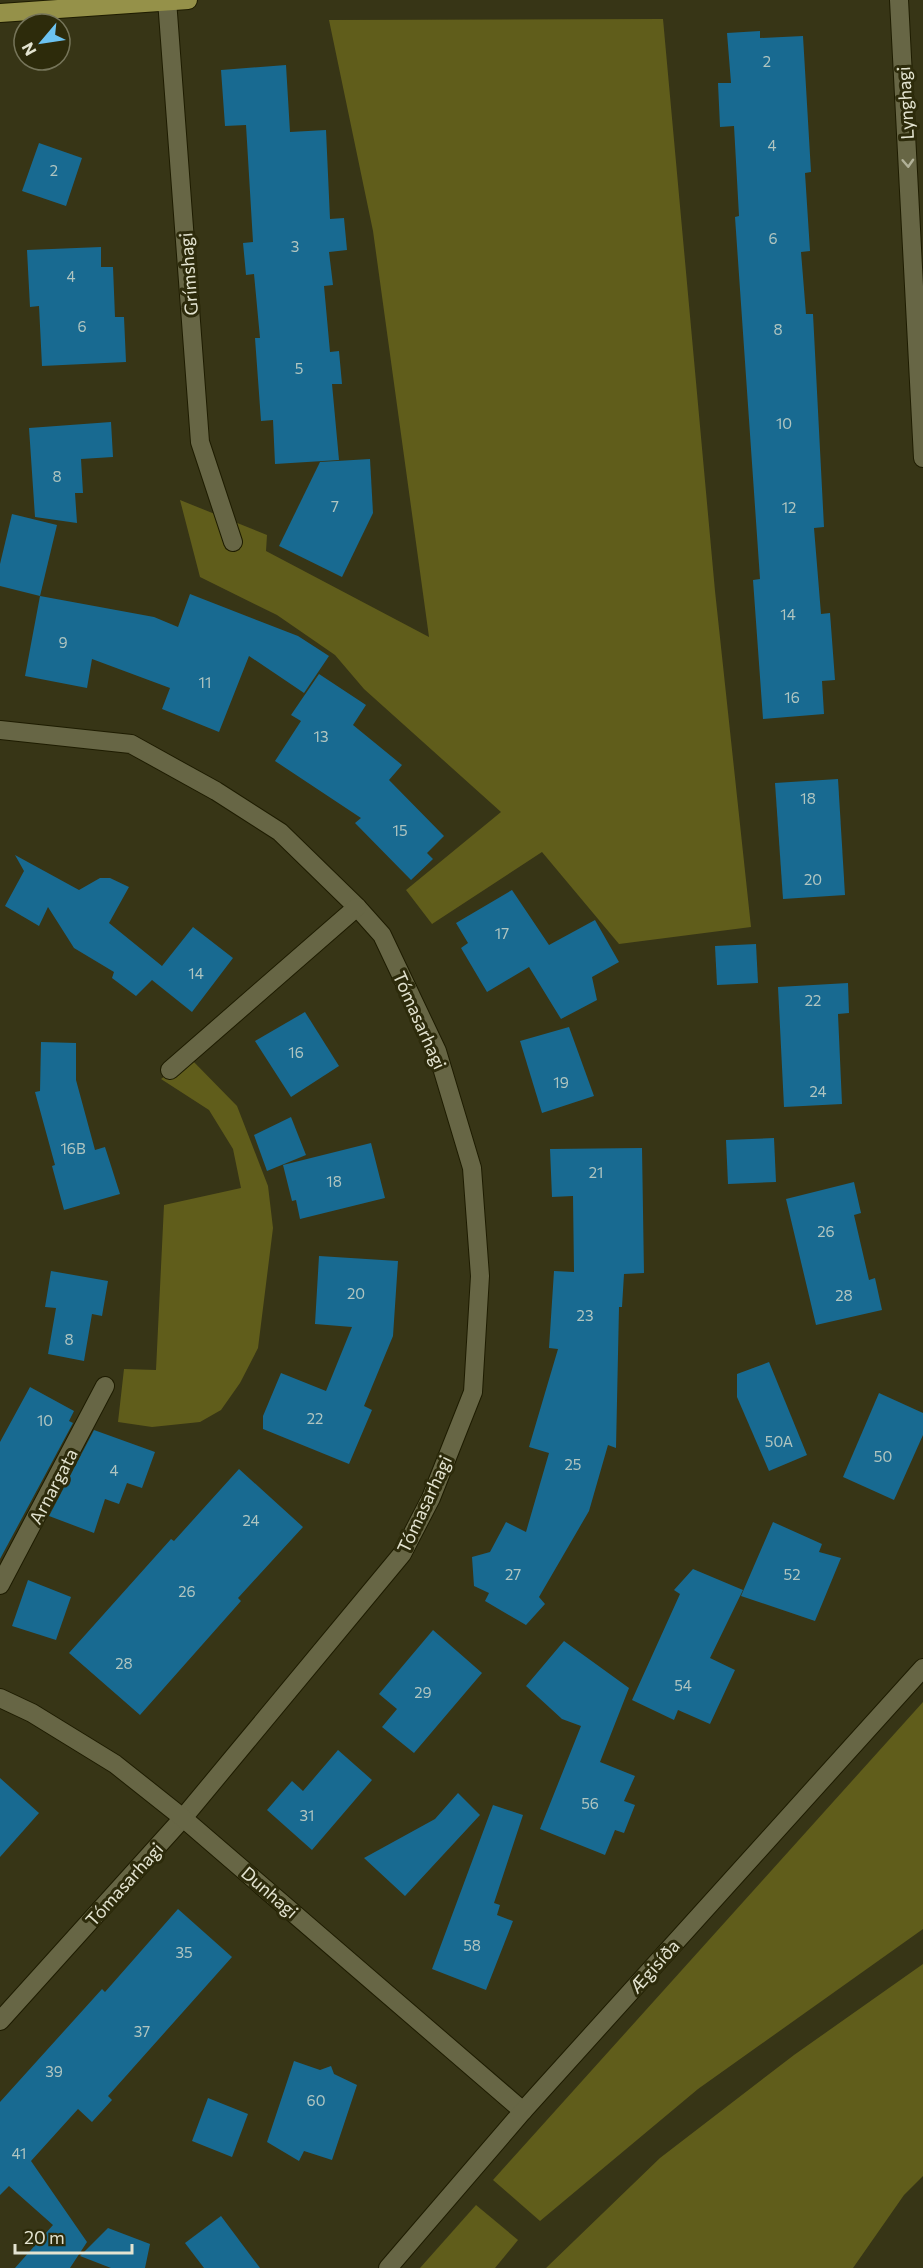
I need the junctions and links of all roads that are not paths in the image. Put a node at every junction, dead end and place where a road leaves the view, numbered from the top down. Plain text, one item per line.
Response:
1 (167, 0) edge
2 (188, 0) edge
3 (899, 0) edge
4 (0, 13) edge
5 (923, 458) edge
6 (233, 542) dead end
7 (0, 730) edge
8 (357, 907) junction
9 (170, 1070) dead end
10 (105, 1386) dead end
11 (0, 1585) edge
12 (923, 1668) edge
13 (0, 1698) edge
14 (183, 1818) junction
15 (0, 2021) edge
16 (523, 2111) junction
17 (388, 2268) edge

1 - 2 main road
1 - 4 main road
1 - 6 street, Grímshagi
3 -> 5 street, Lynghagi
7 - 8 street, Tómasarhagi
8 - 9 street
8 - 14 street, Tómasarhagi
10 - 11 street, Arnargata
12 - 16 street, Ægisíða
13 - 14 street, Dunhagi
14 - 15 street, Tómasarhagi
14 - 16 street, Dunhagi
16 - 17 street, Ægisíða

